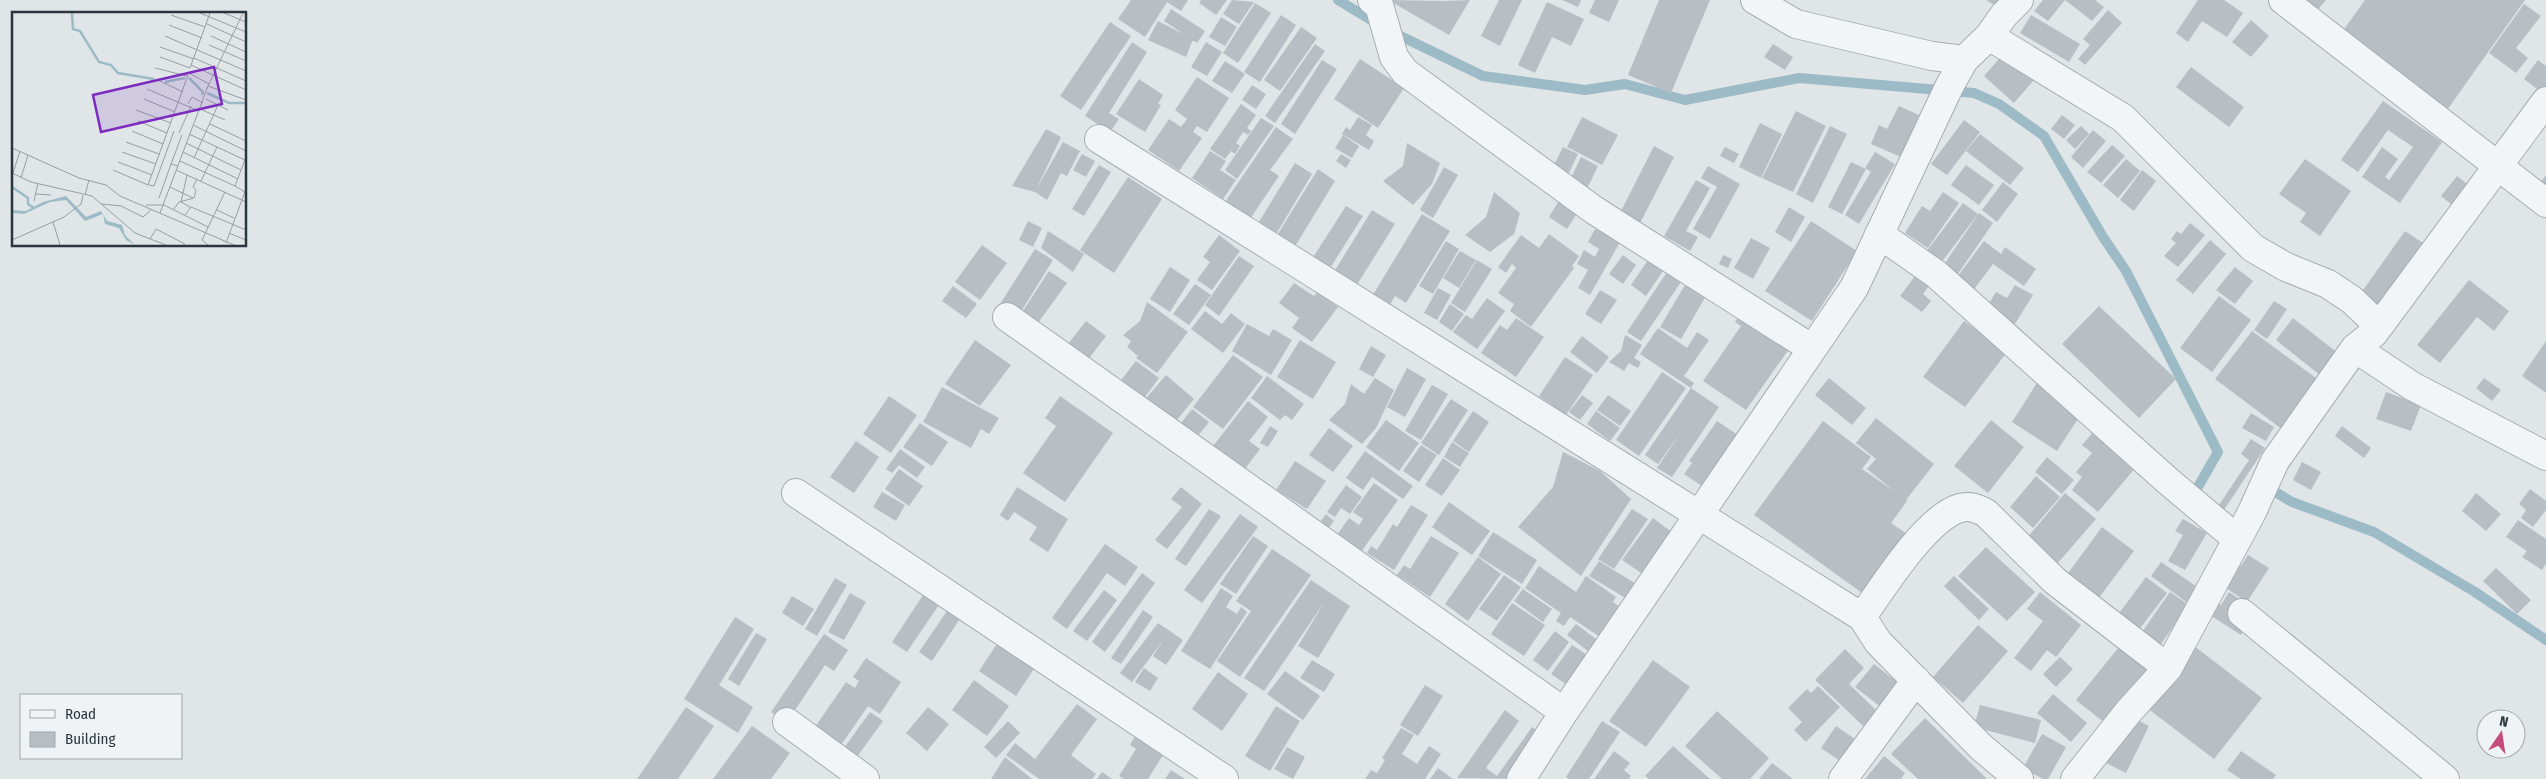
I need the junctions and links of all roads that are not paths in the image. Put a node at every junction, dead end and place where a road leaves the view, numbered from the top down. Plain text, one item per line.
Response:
1 (1756, 0) edge
2 (2019, 0) edge
3 (2284, 0) edge
4 (1375, 2) edge
5 (1989, 36) junction
6 (1964, 60) junction
7 (2546, 101) edge
8 (1099, 138) dead end
9 (2498, 166) junction
10 (2546, 203) edge
11 (1879, 234) junction
12 (1007, 317) dead end
13 (2379, 326) junction
14 (1811, 348) junction
15 (2354, 348) junction
16 (2546, 456) edge
17 (796, 493) dead end
18 (1700, 515) junction
19 (2238, 539) junction
20 (2242, 613) dead end
21 (1862, 616) junction
22 (2168, 668) junction
23 (1916, 680) junction
24 (1564, 712) junction
25 (787, 722) dead end
26 (865, 779) edge
27 (1224, 779) edge
28 (1521, 779) edge
29 (1843, 779) edge
30 (2019, 779) edge
31 (2075, 779) edge
32 (2445, 779) edge

1 - 6 street
2 - 5 street
3 - 9 street
4 - 14 street
5 - 6 street
5 - 13 street
6 - 11 street
7 - 9 street
8 - 18 street
9 - 10 street
9 - 13 street
11 - 14 street
11 - 19 street
12 - 24 street
13 - 15 street
14 - 18 street
15 - 16 street
15 - 19 street
17 - 27 street
18 - 21 street
18 - 24 street
19 - 22 street
20 - 32 street
21 - 22 street
21 - 23 street
22 - 31 street
23 - 29 street
23 - 30 street
24 - 28 street
25 - 26 street

